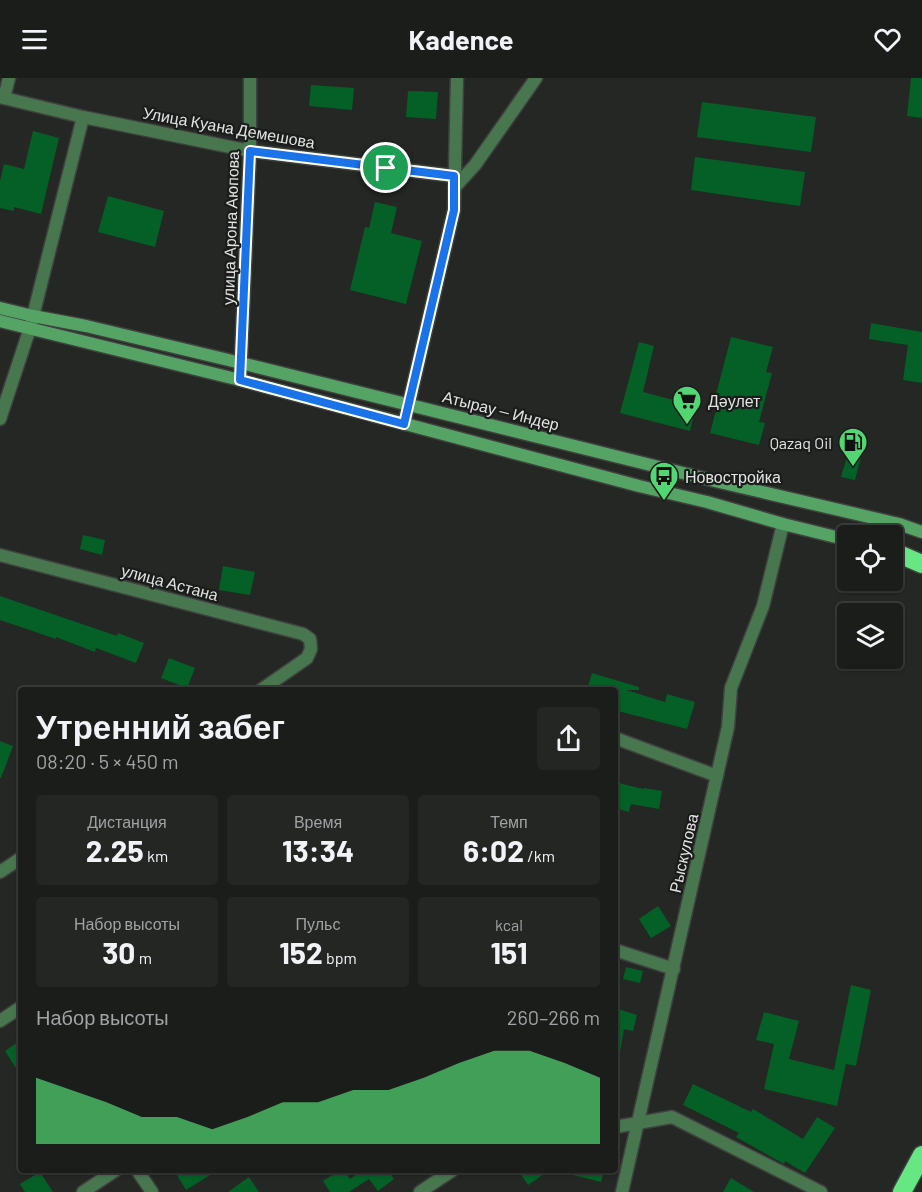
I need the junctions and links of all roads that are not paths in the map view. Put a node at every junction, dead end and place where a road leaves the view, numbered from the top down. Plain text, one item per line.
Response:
1 (9, 78) edge
2 (250, 78) edge
3 (457, 78) edge
4 (536, 78) edge
5 (2, 97) edge
6 (83, 117) junction
7 (250, 151) junction
8 (454, 182) junction
9 (0, 308) edge
10 (0, 321) edge
11 (31, 322) junction
12 (241, 363) junction
13 (240, 380) junction
14 (409, 404) junction
15 (0, 419) edge
16 (404, 424) junction
17 (783, 524) junction
18 (922, 532) edge
19 (837, 537) edge
20 (0, 555) edge
21 (903, 555) edge
22 (922, 562) edge
23 (265, 687) edge
24 (618, 739) edge
25 (717, 776) junction
26 (18, 860) edge
27 (0, 872) edge
28 (618, 951) edge
29 (674, 969) junction
30 (18, 1009) edge
31 (0, 1021) edge
32 (637, 1124) junction
33 (618, 1127) edge
34 (922, 1155) edge
35 (112, 1173) edge
36 (138, 1173) edge
37 (448, 1173) edge
38 (918, 1177) edge
39 (83, 1192) edge
40 (152, 1192) edge
41 (420, 1192) edge
42 (622, 1192) edge
43 (821, 1192) edge
44 (902, 1192) edge

1 - 5 street
2 - 7 street, улица Арона Аюпова
3 - 8 street
4 - 8 street
5 - 6 street, Улица Куана Демешова
6 - 7 street, Улица Куана Демешова
6 - 11 street
7 - 8 street, Улица Куана Демешова
7 - 12 street, улица Арона Аюпова
8 - 14 street
9 - 11 main road, Атырау — Индер
10 - 11 main road, Атырау — Индер
11 - 12 main road, Атырау — Индер
11 - 13 main road, Атырау — Индер
11 - 15 street
12 - 13 street, улица Арона Аюпова
12 - 14 main road, Атырау — Индер
13 - 16 main road, Атырау — Индер
14 - 16 street
14 - 18 main road, Атырау — Индер
16 - 17 main road, Атырау — Индер
17 - 19 main road, Атырау — Индер
17 - 25 street, Рыскулова
20 - 23 street, улица Астана
21 - 22 highway
24 - 25 street
25 - 29 street, Рыскулова
26 - 27 street
28 - 29 street
29 - 32 street, Рыскулова
30 - 31 street
32 - 33 street
32 - 42 street, Рыскулова
32 - 43 street
34 - 38 highway
35 - 39 street
36 - 40 street
37 - 41 street
38 - 44 highway

